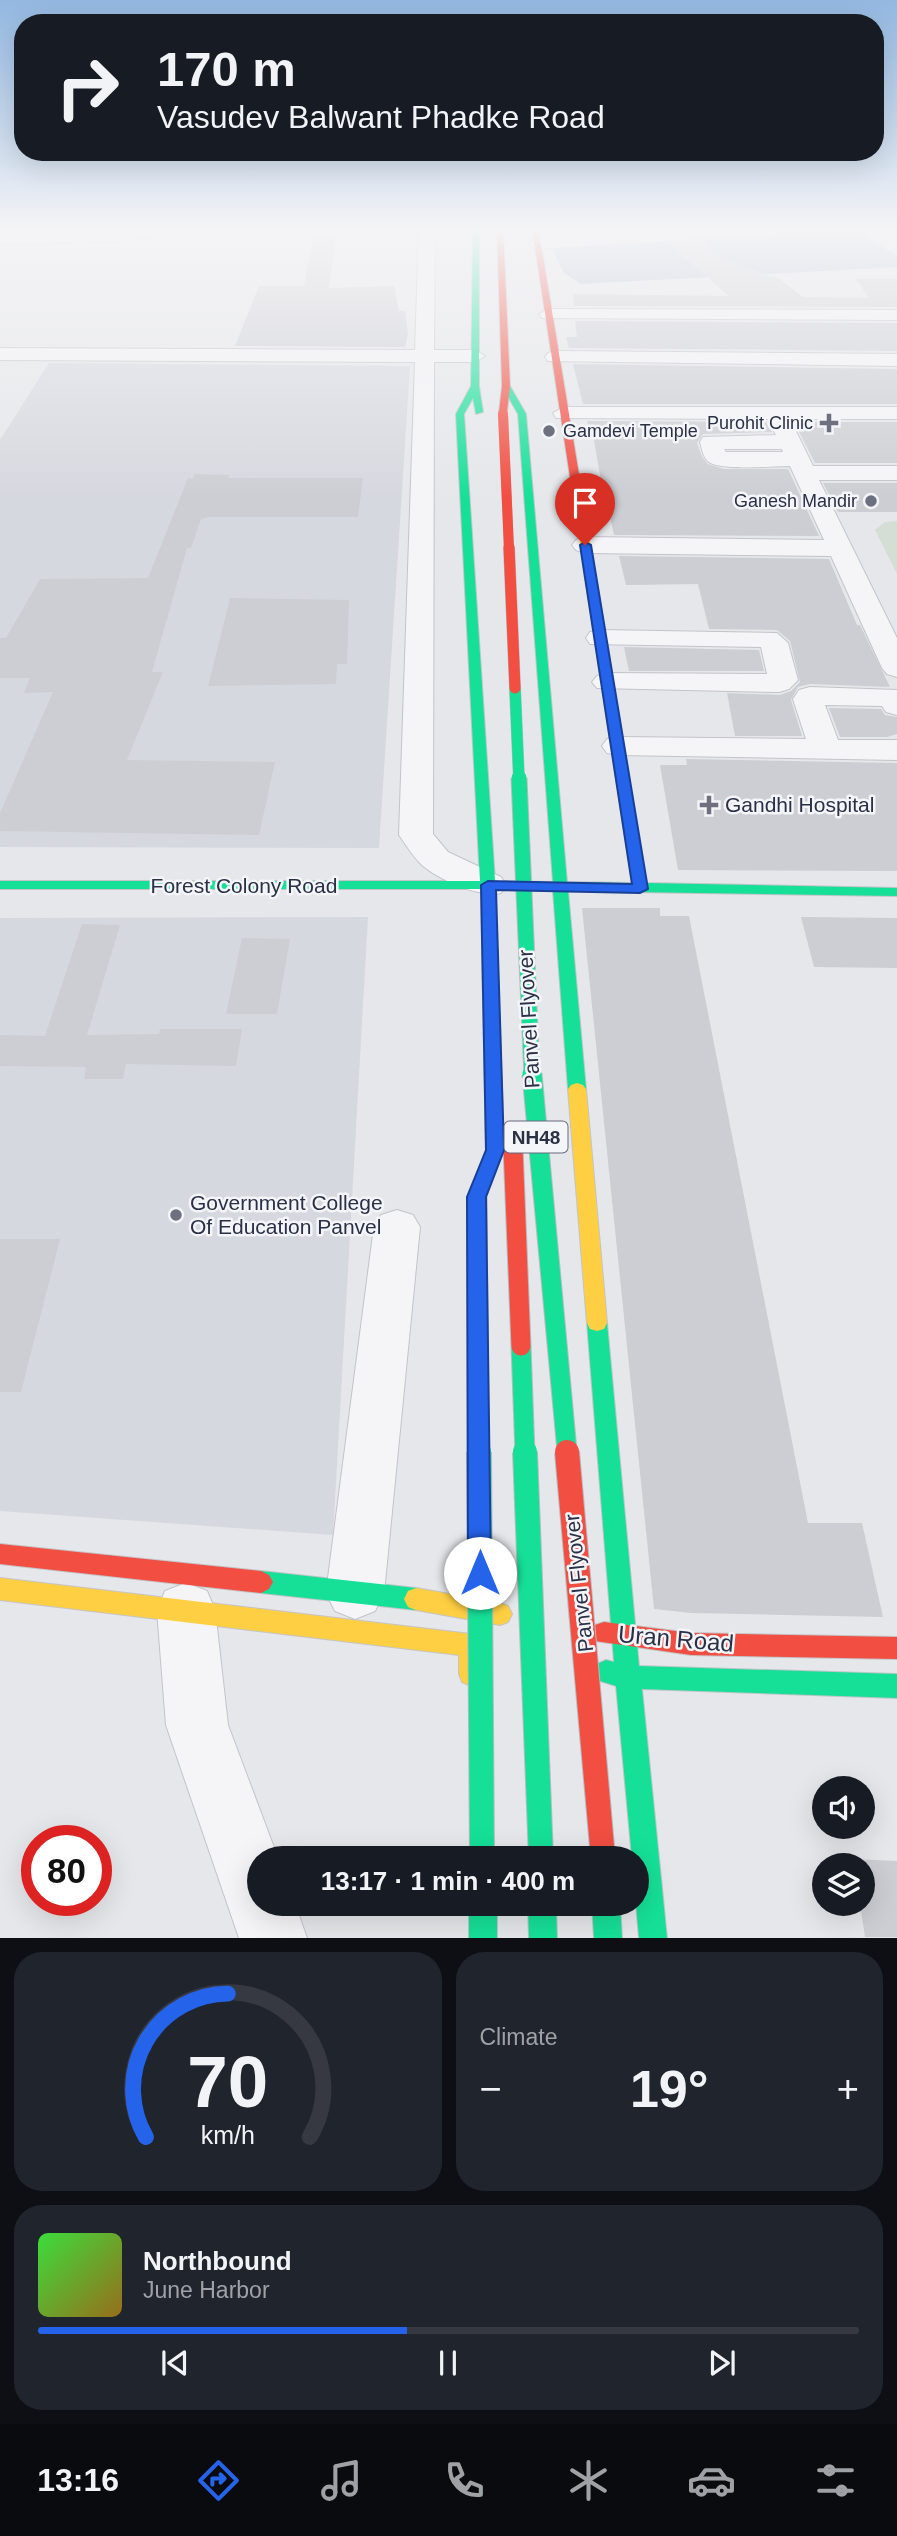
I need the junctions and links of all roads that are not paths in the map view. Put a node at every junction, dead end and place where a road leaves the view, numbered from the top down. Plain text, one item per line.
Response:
1 (425, 317) edge
2 (475, 317) edge
3 (504, 317) edge
4 (549, 317) edge
5 (709, 317) edge
6 (744, 317) edge
7 (717, 334) dead end
8 (751, 334) dead end
9 (0, 354) edge
10 (424, 356) junction
11 (474, 356) junction
12 (555, 357) junction
13 (897, 360) edge
14 (475, 386) junction
15 (506, 386) junction
16 (892, 407) edge
17 (564, 413) junction
18 (776, 414) junction
19 (480, 421) dead end
20 (794, 456) junction
21 (897, 473) edge
22 (585, 545) junction
23 (842, 548) junction
24 (488, 608) dead end
25 (889, 631) edge
26 (600, 638) junction
27 (897, 668) edge
28 (607, 682) junction
29 (896, 703) edge
30 (835, 743) junction
31 (618, 746) junction
32 (891, 747) edge
33 (0, 885) edge
34 (488, 885) junction
35 (559, 888) junction
36 (640, 889) junction
37 (897, 892) edge
38 (510, 1087) dead end
39 (512, 1127) dead end
40 (397, 1227) dead end
41 (0, 1555) edge
42 (0, 1589) edge
43 (355, 1593) junction
44 (186, 1610) junction
45 (624, 1637) junction
46 (471, 1645) junction
47 (897, 1648) edge
48 (628, 1677) junction
49 (897, 1686) edge
50 (470, 1846) edge
51 (482, 1846) edge
52 (541, 1846) edge
53 (602, 1846) edge
54 (247, 1865) edge
55 (265, 1916) edge
56 (470, 1916) edge
57 (483, 1916) edge
58 (542, 1916) edge
59 (607, 1916) edge
60 (273, 1937) edge
61 (470, 1937) edge
62 (484, 1937) edge
63 (543, 1937) edge
64 (608, 1937) edge
65 (653, 1937) edge

1 - 10 street
2 - 11 main road
3 - 15 main road, NH48
4 - 12 main road
5 - 7 street
6 - 8 street
9 - 10 street
10 - 11 street
10 - 34 street
11 - 14 main road
12 - 13 street
12 - 17 main road
14 - 19 main road
14 - 34 main road
15 - 35 main road
15 - 53 main road, Panvel Flyover / NH48, bridge
16 - 18 street
17 - 18 street
17 - 22 main road
18 - 20 street
20 - 21 street
20 - 23 street
22 - 23 street
22 - 26 main road
23 - 25 street
24 - 38 main road, Panvel Flyover
25 - 27 street
26 - 28 main road
26 - 28 street
28 - 31 main road
29 - 30 street
30 - 31 street
30 - 32 street
31 - 36 main road
33 - 34 main road, Forest Colony Road
34 - 35 main road, Forest Colony Road
34 - 51 main road, bridge
35 - 36 main road, Forest Colony Road
35 - 45 main road
36 - 37 main road, Forest Colony Road
39 - 52 main road, Panvel Flyover / NH48, bridge
40 - 43 street
41 - 43 main road, Uran Road
42 - 44 main road, Uran Road
43 - 45 main road, Uran Road
44 - 46 main road, Uran Road
44 - 54 street
45 - 47 main road, Uran Road
45 - 48 main road
46 - 48 main road, Uran Road
46 - 50 main road
48 - 49 main road, Uran Road
48 - 65 main road
55 - 60 street
56 - 61 main road
57 - 62 main road
58 - 63 main road
59 - 64 main road

